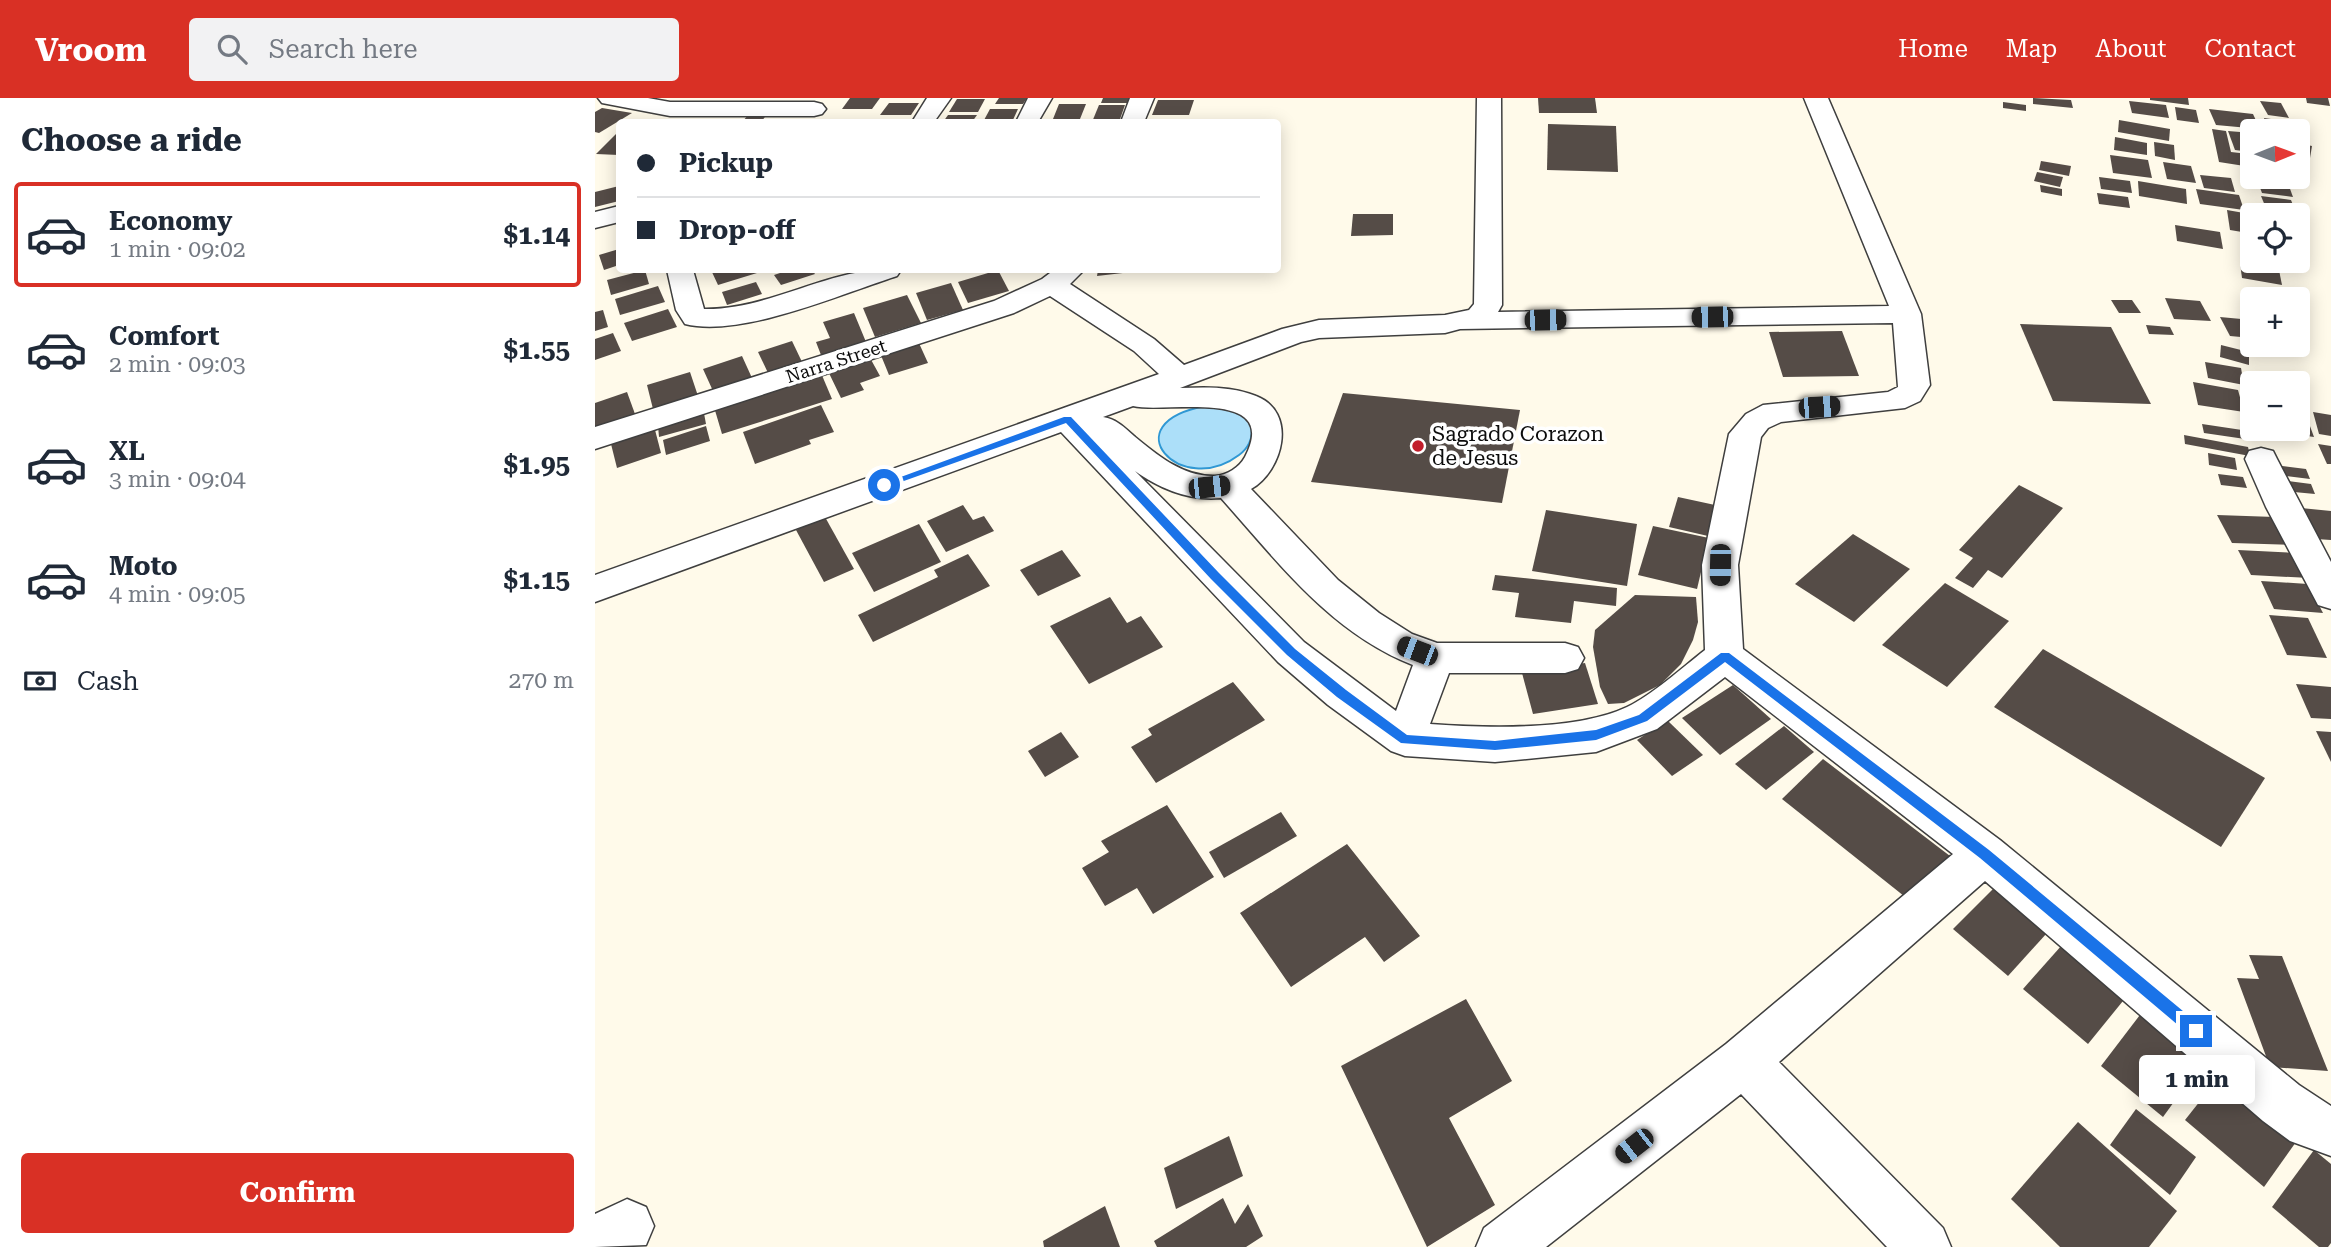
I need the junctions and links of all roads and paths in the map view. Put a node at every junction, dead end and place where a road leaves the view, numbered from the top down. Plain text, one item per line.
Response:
1 (610, 98) edge
2 (939, 98) edge
3 (1040, 98) edge
4 (1142, 98) edge
5 (1489, 98) edge
6 (1816, 98) edge
7 (699, 103) edge
8 (813, 110) edge
9 (925, 119) edge
10 (1029, 119) edge
11 (1134, 119) edge
12 (616, 215) edge
13 (595, 220) edge
14 (681, 273) edge
15 (877, 273) edge
16 (1061, 277) edge
17 (1907, 314) junction
18 (1462, 321) junction
19 (1179, 376) junction
20 (1120, 399) junction
21 (1077, 415) junction
22 (595, 438) edge
23 (2261, 459) dead end
24 (1228, 485) junction
25 (595, 589) edge
26 (2331, 595) edge
27 (1725, 656) junction
28 (1435, 658) junction
29 (1565, 658) dead end
30 (1405, 739) junction
31 (1985, 854) junction
32 (1743, 1061) junction
33 (2331, 1130) edge
34 (1503, 1247) edge
35 (1924, 1247) edge

1 - 7 street
2 - 9 street
3 - 10 street
4 - 11 street
5 - 18 street
6 - 17 street
7 - 8 street
12 - 13 street
14 - 15 street
16 - 19 street
16 - 22 street, Narra Street
17 - 18 street
17 - 27 street
18 - 19 street
19 - 20 street
20 - 21 street
20 - 24 street
21 - 24 street
21 - 25 street
21 - 30 street
23 - 26 street
24 - 28 street
27 - 30 street
27 - 31 street
28 - 29 street
28 - 30 street
31 - 32 street
31 - 33 street
32 - 34 street
32 - 35 street

